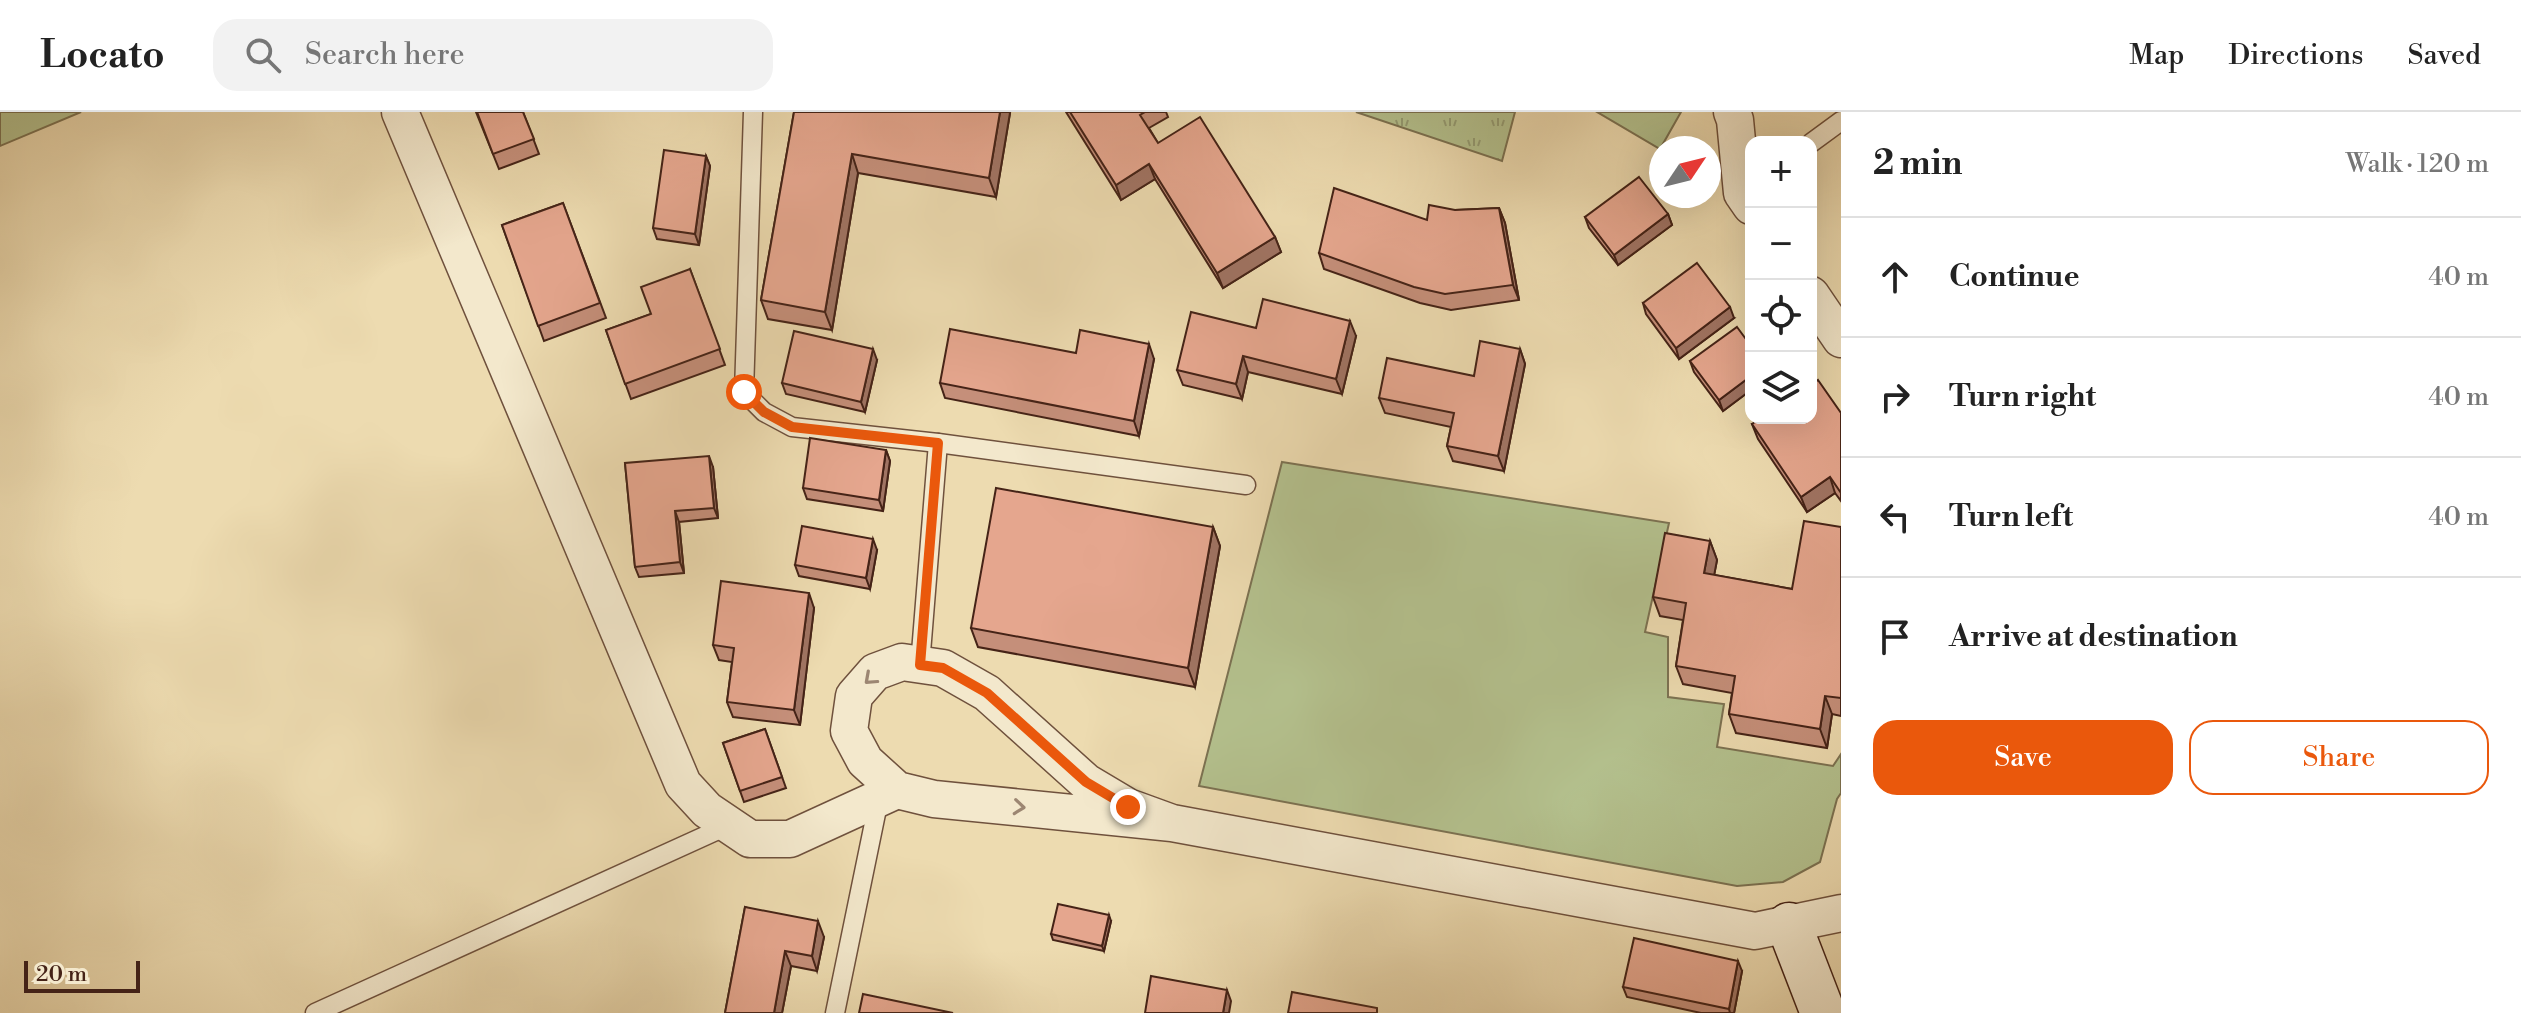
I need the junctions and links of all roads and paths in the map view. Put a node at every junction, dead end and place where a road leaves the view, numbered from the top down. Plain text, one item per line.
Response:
1 (400, 112) edge
2 (753, 112) edge
3 (1732, 112) edge
4 (1841, 121) edge
5 (1817, 139) edge
6 (1745, 178) edge
7 (1817, 304) edge
8 (1841, 339) edge
9 (938, 443) junction
10 (1246, 485) dead end
11 (920, 665) junction
12 (888, 794) junction
13 (1172, 823) junction
14 (729, 825) junction
15 (1841, 913) edge
16 (1789, 925) junction
17 (315, 1013) edge
18 (835, 1013) edge
19 (1823, 1013) edge

1 - 14 street
2 - 9 lane
3 - 6 street
4 - 5 lane
7 - 8 street
9 - 10 lane
9 - 11 lane
11 -> 12 street
11 - 13 street
12 -> 13 street
12 - 14 street
12 - 18 lane
13 - 16 street
14 - 17 lane
15 - 16 street
16 - 19 street

